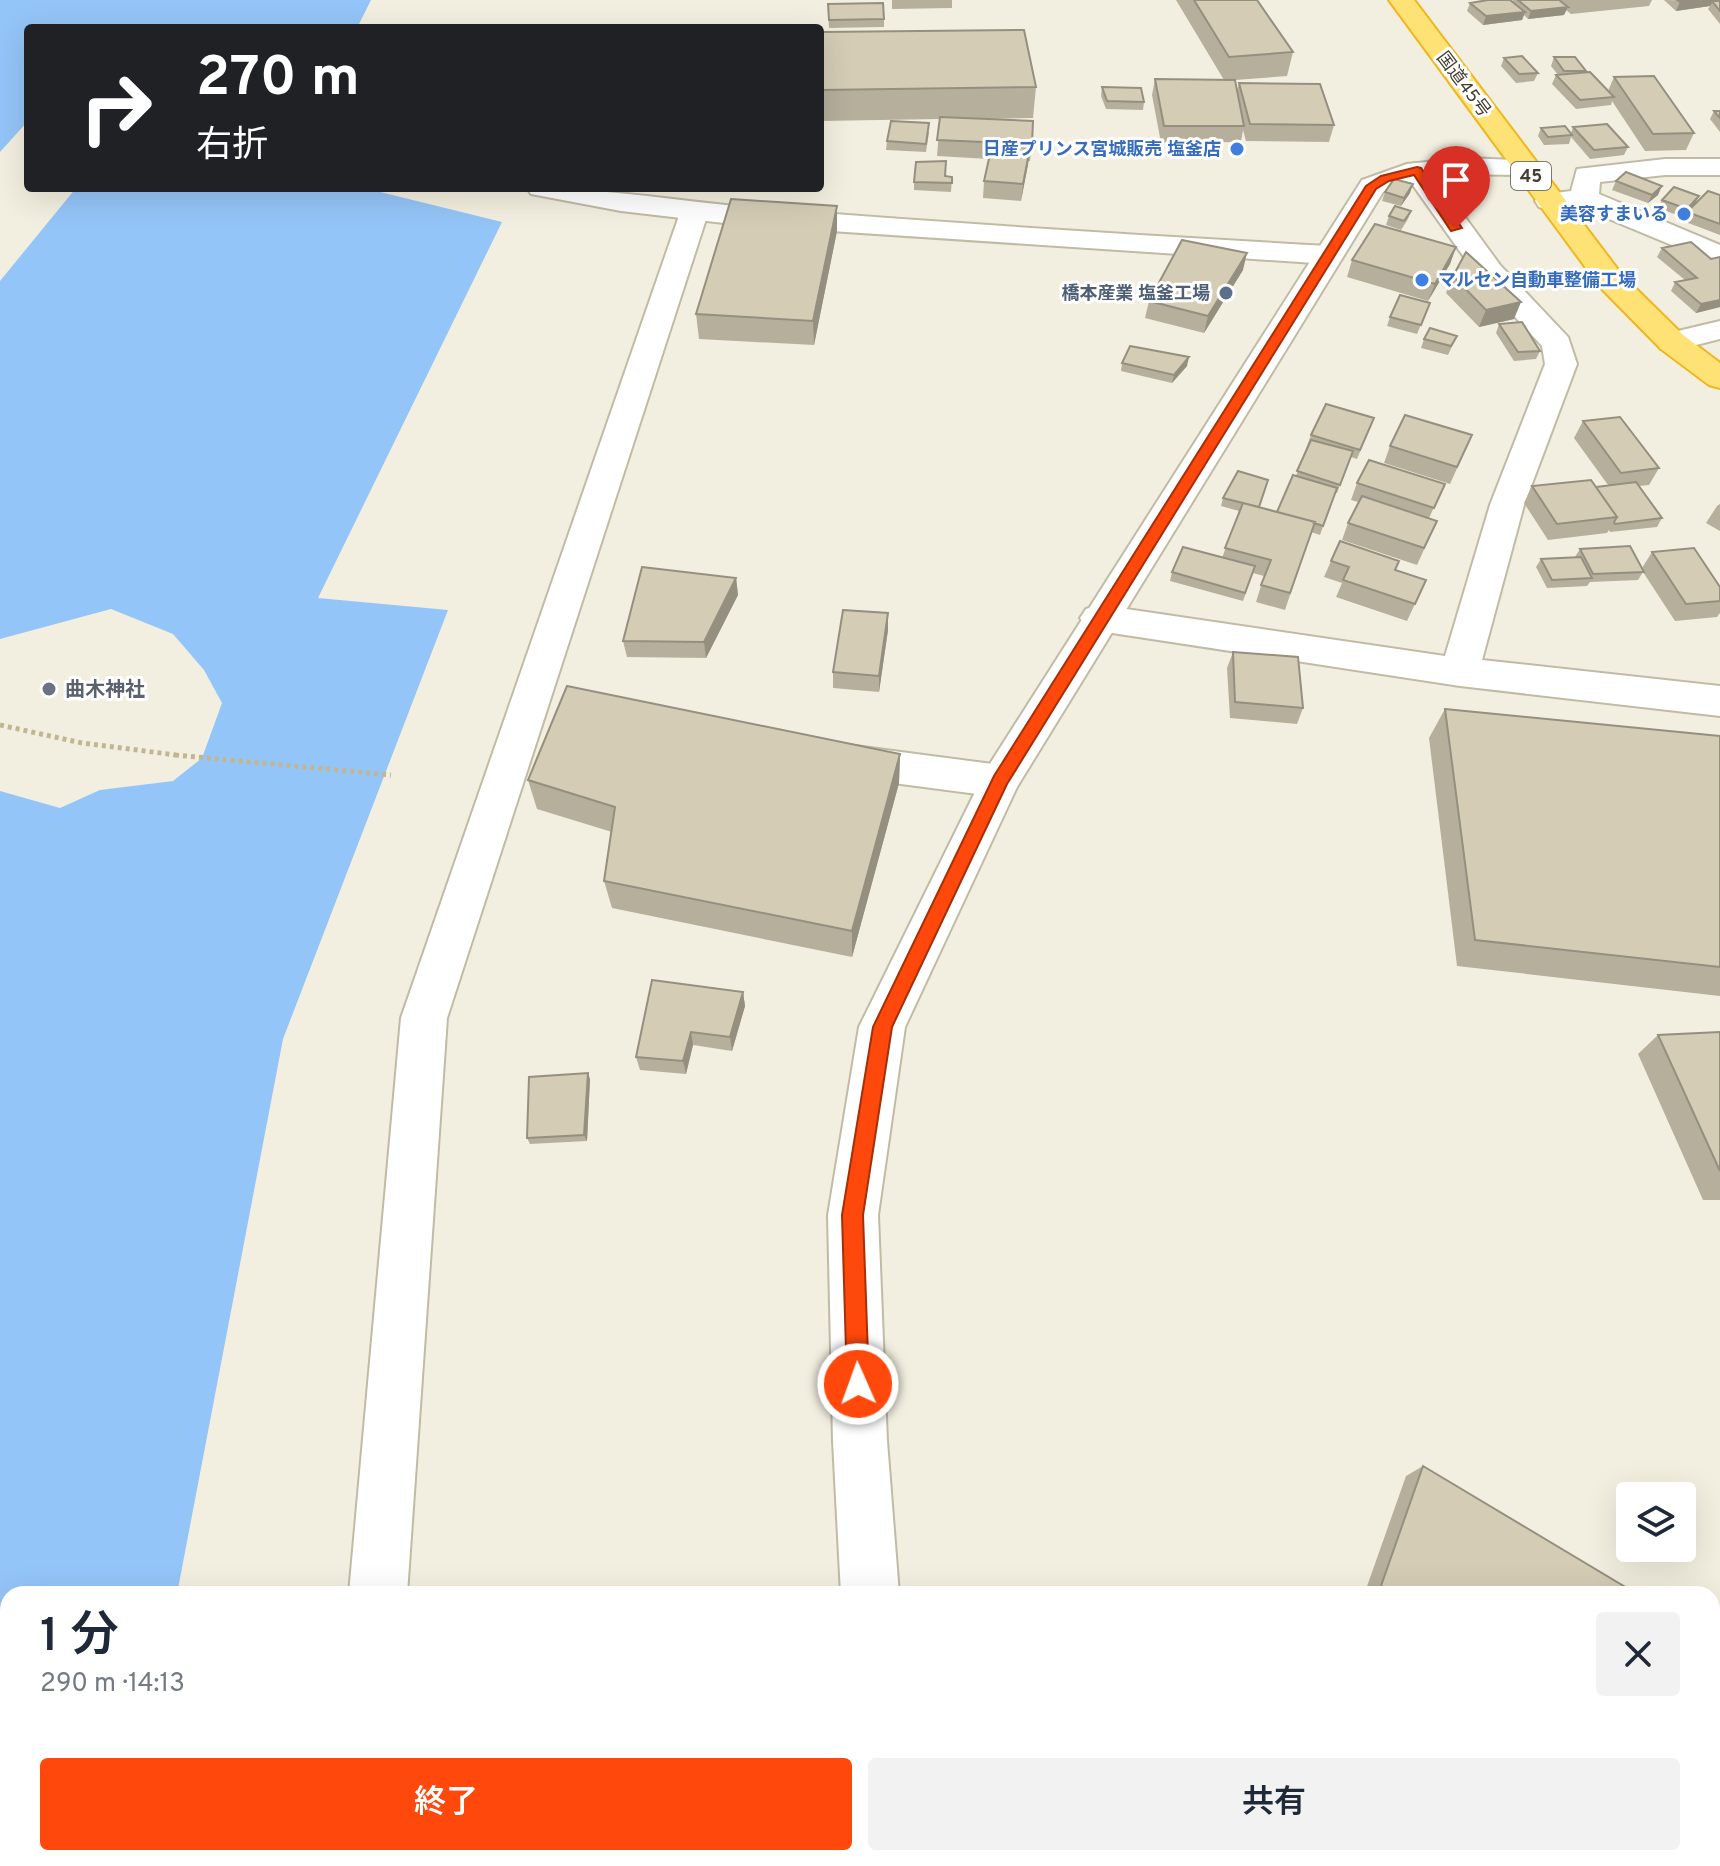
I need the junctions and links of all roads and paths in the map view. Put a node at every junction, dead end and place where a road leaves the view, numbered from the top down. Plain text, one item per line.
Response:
1 (1401, 0) edge
2 (1525, 167) junction
3 (1665, 167) junction
4 (1720, 167) edge
5 (1417, 171) junction
6 (1720, 186) edge
7 (558, 192) edge
8 (1584, 198) junction
9 (1549, 201) junction
10 (694, 213) junction
11 (1329, 255) junction
12 (1720, 256) edge
13 (1720, 330) edge
14 (1672, 342) junction
15 (1720, 378) edge
16 (1099, 618) junction
17 (1460, 672) junction
18 (1720, 701) edge
19 (0, 725) edge
20 (801, 755) edge
21 (391, 775) dead end
22 (1000, 781) junction
23 (379, 1586) edge
24 (869, 1586) edge

1 - 2 highway, 国道45号 / 45
2 - 5 street
2 - 9 highway, 国道45号 / 45
3 - 4 street
3 - 6 street
3 - 8 street
5 - 11 street
5 - 17 street
7 - 10 street
8 - 9 street
8 - 12 street
9 - 14 highway, 国道45号 / 45
10 - 11 street
10 - 23 street
11 - 16 street
13 - 14 street
14 - 15 highway, 国道45号 / 45
16 - 17 street
16 - 22 street
17 - 18 street
19 - 21 path
20 - 22 street
22 - 24 street

